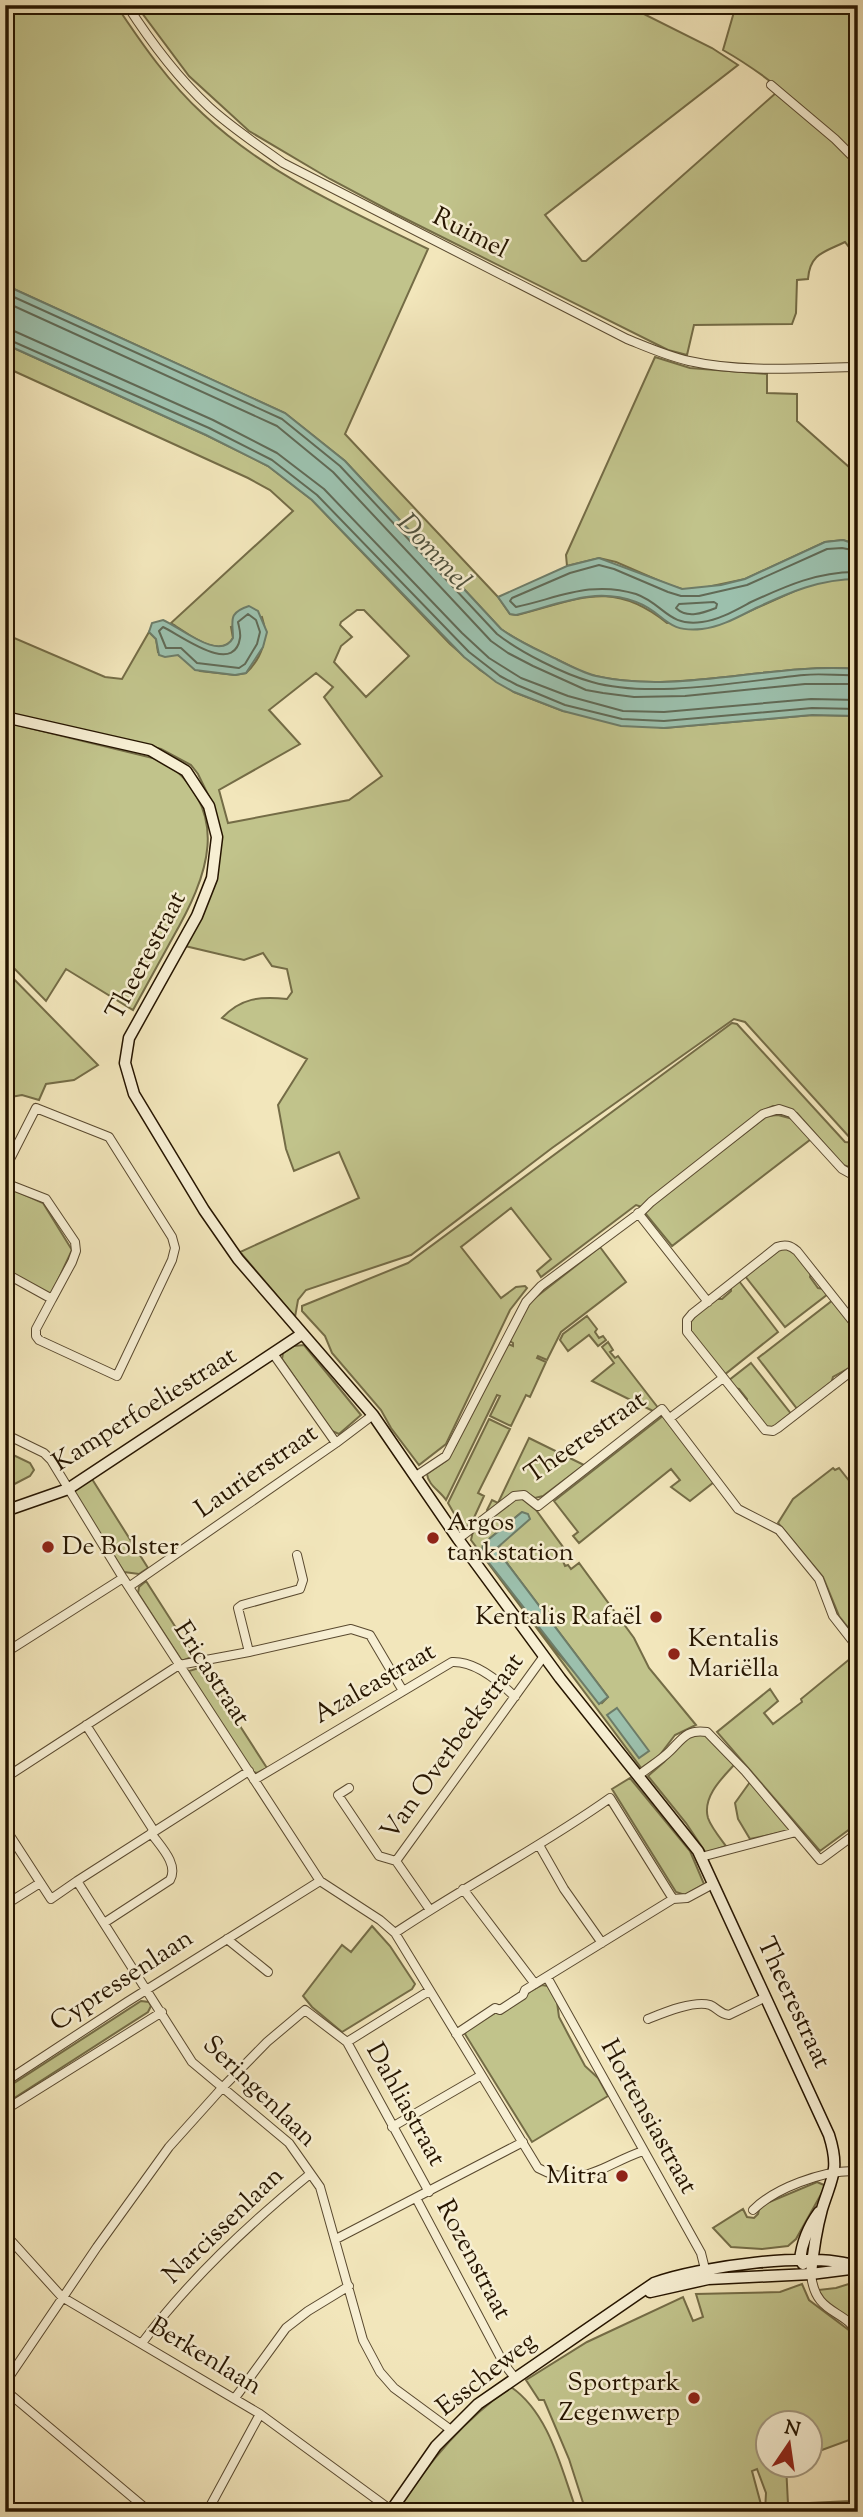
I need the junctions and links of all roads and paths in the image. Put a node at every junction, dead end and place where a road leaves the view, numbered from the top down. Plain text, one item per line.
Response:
1 (127, 5) edge
2 (771, 85) dead end
3 (858, 162) edge
4 (858, 368) edge
5 (5, 717) edge
6 (5, 1169) edge
7 (858, 1174) edge
8 (5, 1183) edge
9 (638, 1213) junction
10 (5, 1273) edge
11 (52, 1299) junction
12 (708, 1302) junction
13 (858, 1328) edge
14 (302, 1334) junction
15 (274, 1355) junction
16 (858, 1366) edge
17 (723, 1378) junction
18 (373, 1415) junction
19 (670, 1418) junction
20 (5, 1434) edge
21 (336, 1443) junction
22 (416, 1476) junction
23 (68, 1489) junction
24 (5, 1511) edge
25 (458, 1539) junction
26 (297, 1555) dead end
27 (123, 1578) junction
28 (130, 1586) junction
29 (858, 1648) edge
30 (249, 1652) junction
31 (5, 1653) edge
32 (544, 1656) junction
33 (180, 1665) junction
34 (403, 1691) junction
35 (515, 1697) junction
36 (86, 1725) junction
37 (249, 1771) junction
38 (639, 1775) junction
39 (5, 1779) edge
40 (254, 1780) junction
41 (349, 1788) dead end
42 (5, 1828) edge
43 (153, 1832) junction
44 (796, 1832) junction
45 (858, 1832) edge
46 (539, 1845) junction
47 (701, 1857) junction
48 (396, 1861) junction
49 (77, 1881) junction
50 (320, 1881) junction
51 (40, 1883) junction
52 (713, 1884) junction
53 (463, 1889) junction
54 (673, 1899) junction
55 (5, 1905) edge
56 (430, 1910) junction
57 (104, 1923) junction
58 (395, 1933) junction
59 (227, 1939) junction
60 (602, 1942) junction
61 (268, 1972) dead end
62 (547, 1977) junction
63 (534, 1984) junction
64 (147, 1989) junction
65 (429, 1991) junction
66 (766, 1997) junction
67 (162, 2012) junction
68 (648, 2019) dead end
69 (456, 2034) junction
70 (347, 2042) junction
71 (480, 2076) junction
72 (5, 2082) edge
73 (222, 2088) junction
74 (5, 2110) edge
75 (392, 2127) junction
76 (523, 2142) junction
77 (643, 2151) junction
78 (835, 2171) junction
79 (310, 2174) junction
80 (858, 2180) edge
81 (429, 2192) junction
82 (416, 2198) junction
83 (823, 2207) junction
84 (753, 2210) dead end
85 (5, 2234) edge
86 (336, 2239) junction
87 (800, 2260) junction
88 (813, 2260) junction
89 (858, 2267) edge
90 (707, 2274) junction
91 (811, 2274) junction
92 (349, 2286) junction
93 (62, 2297) junction
94 (858, 2334) edge
95 (142, 2343) junction
96 (7, 2376) edge
97 (515, 2378) junction
98 (5, 2390) edge
99 (235, 2398) junction
100 (260, 2414) junction
101 (451, 2430) junction
102 (391, 2511) edge
103 (150, 2512) edge
104 (207, 2512) edge

1 - 4 street, Ruimel
2 - 3 street
5 - 14 main road, Theerestraat
6 - 11 street
7 - 9 street
8 - 11 street
9 - 12 street
9 - 22 street
10 - 11 street
12 - 13 street
12 - 17 street
14 - 15 main road, Kamperfoeliestraat
14 - 18 main road, Theerestraat
15 - 21 street
15 - 23 main road, Kamperfoeliestraat
16 - 17 street
17 - 19 street, Theerestraat
18 - 21 street, Laurierstraat
18 - 22 main road, Theerestraat
19 - 25 street, Theerestraat
19 - 29 street, Theerestraat
20 - 23 street, Ericastraat
21 - 28 street, Laurierstraat
22 - 25 main road, Theerestraat
23 - 24 main road, Kamperfoeliestraat
23 - 27 street, Ericastraat
25 - 32 main road, Theerestraat
26 - 30 street
27 - 28 street, Ericastraat
27 - 31 street
28 - 33 street, Ericastraat
30 - 33 street
30 - 34 street
32 - 35 street, Van Overbeekstraat
32 - 38 main road, Theerestraat
33 - 36 street
33 - 37 street, Ericastraat
34 - 35 street, Azaleastraat
34 - 40 street, Azaleastraat
35 - 48 street, Van Overbeekstraat
36 - 39 street
36 - 43 street
37 - 40 street, Ericastraat
37 - 43 street
38 - 44 street
38 - 47 main road, Theerestraat
40 - 50 street, Ericastraat
41 - 48 street, Van Overbeekstraat
42 - 51 street
43 - 49 street
43 - 57 street
44 - 45 street
44 - 47 street
46 - 53 street
46 - 54 street
46 - 60 street
47 - 52 main road, Theerestraat
48 - 56 street, Van Overbeekstraat
49 - 51 street
49 - 57 street, Seringenlaan
50 - 58 street
50 - 59 street, Cypressenlaan
51 - 55 street
52 - 54 street
52 - 66 main road, Theerestraat
53 - 56 street
53 - 63 street
54 - 60 street
56 - 58 street
57 - 64 street, Seringenlaan
58 - 65 street
59 - 61 street, Cypressenlaan
59 - 64 street, Cypressenlaan
60 - 62 street
62 - 63 street
62 - 77 street, Hortensiastraat
63 - 69 street
64 - 67 street, Seringenlaan
64 - 72 street, Cypressenlaan
65 - 69 street
65 - 70 street
66 - 68 street
66 - 78 main road, Theerestraat
67 - 73 street, Seringenlaan
67 - 74 street
69 - 71 street
70 - 73 street, Dahliastraat
70 - 75 street, Dahliastraat
71 - 75 street
71 - 76 street
73 - 79 street, Seringenlaan
73 - 93 street
75 - 81 street, Dahliastraat
76 - 77 street
76 - 81 street
77 - 90 street, Hortensiastraat
78 - 80 street
78 - 83 main road, Theerestraat
78 - 84 street
79 - 86 street, Seringenlaan
79 - 95 street, Narcissenlaan
81 - 82 street
82 - 86 street
82 - 97 street, Rozenstraat
83 - 87 main road, Theerestraat
83 - 88 main road, Theerestraat
85 - 93 street, Berkenlaan
86 - 92 street, Seringenlaan
87 - 88 main road, Esscheweg
87 - 90 main road, Esscheweg
87 - 91 main road
88 - 89 main road, Esscheweg
88 - 91 main road, Theerestraat
89 - 91 main road, Esscheweg
90 - 91 main road, Esscheweg
90 - 97 main road, Esscheweg
91 - 94 street
92 - 99 street
92 - 101 street, Seringenlaan
93 - 95 street, Berkenlaan
93 - 96 street
95 - 99 street, Berkenlaan
97 - 101 main road, Esscheweg
98 - 103 street
99 - 100 street, Berkenlaan
100 - 102 street, Berkenlaan
100 - 104 street
101 - 102 main road, Esscheweg

